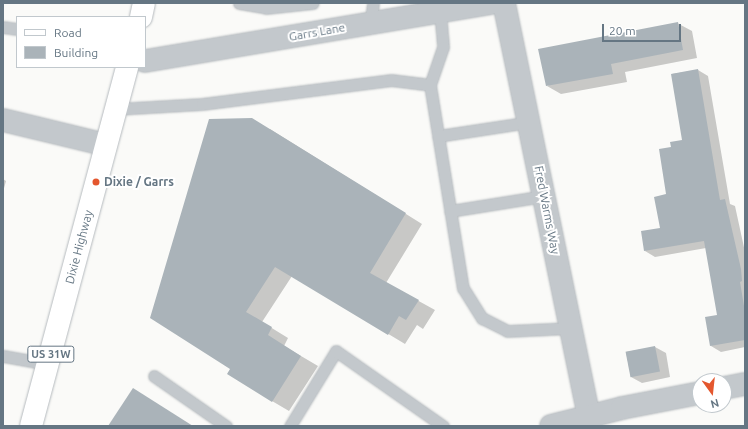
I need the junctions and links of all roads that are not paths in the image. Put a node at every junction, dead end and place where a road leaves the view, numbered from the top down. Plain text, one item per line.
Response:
1 (144, 3) edge
2 (239, 3) edge
3 (313, 3) edge
4 (490, 3) edge
5 (504, 3) edge
6 (266, 5) edge
7 (440, 11) junction
8 (372, 13) edge
9 (140, 16) edge
10 (3, 27) edge
11 (16, 29) edge
12 (146, 61) edge
13 (127, 68) edge
14 (430, 85) junction
15 (116, 109) junction
16 (3, 120) edge
17 (529, 122) junction
18 (438, 136) junction
19 (106, 146) junction
20 (544, 196) junction
21 (450, 211) junction
22 (570, 328) junction
23 (3, 356) edge
24 (48, 364) junction
25 (154, 376) dead end
26 (745, 384) edge
27 (732, 386) edge
28 (692, 395) edge
29 (589, 417) junction
30 (31, 426) edge
31 (226, 426) edge
32 (290, 426) edge
33 (443, 426) edge
34 (551, 426) edge

1 - 9 main road
2 - 6 lane
3 - 6 lane
4 - 7 street, Garrs Lane
5 - 17 street, Fred Warms Way
7 - 8 street, Garrs Lane
7 - 14 lane
8 - 12 street, Garrs Lane
10 - 11 lane
13 - 15 main road, Dixie Highway / US 31W
14 - 15 lane
14 - 18 lane
15 - 19 main road, Dixie Highway / US 31W
16 - 19 street
17 - 18 lane
17 - 20 street, Fred Warms Way
18 - 21 lane
19 - 24 main road, Dixie Highway / US 31W
20 - 21 lane
20 - 22 street, Fred Warms Way
21 - 22 lane
22 - 29 street, Fred Warms Way
23 - 24 lane
24 - 30 main road, Dixie Highway / US 31W
25 - 31 lane
26 - 27 street
28 - 29 street
29 - 34 street
32 - 33 lane

